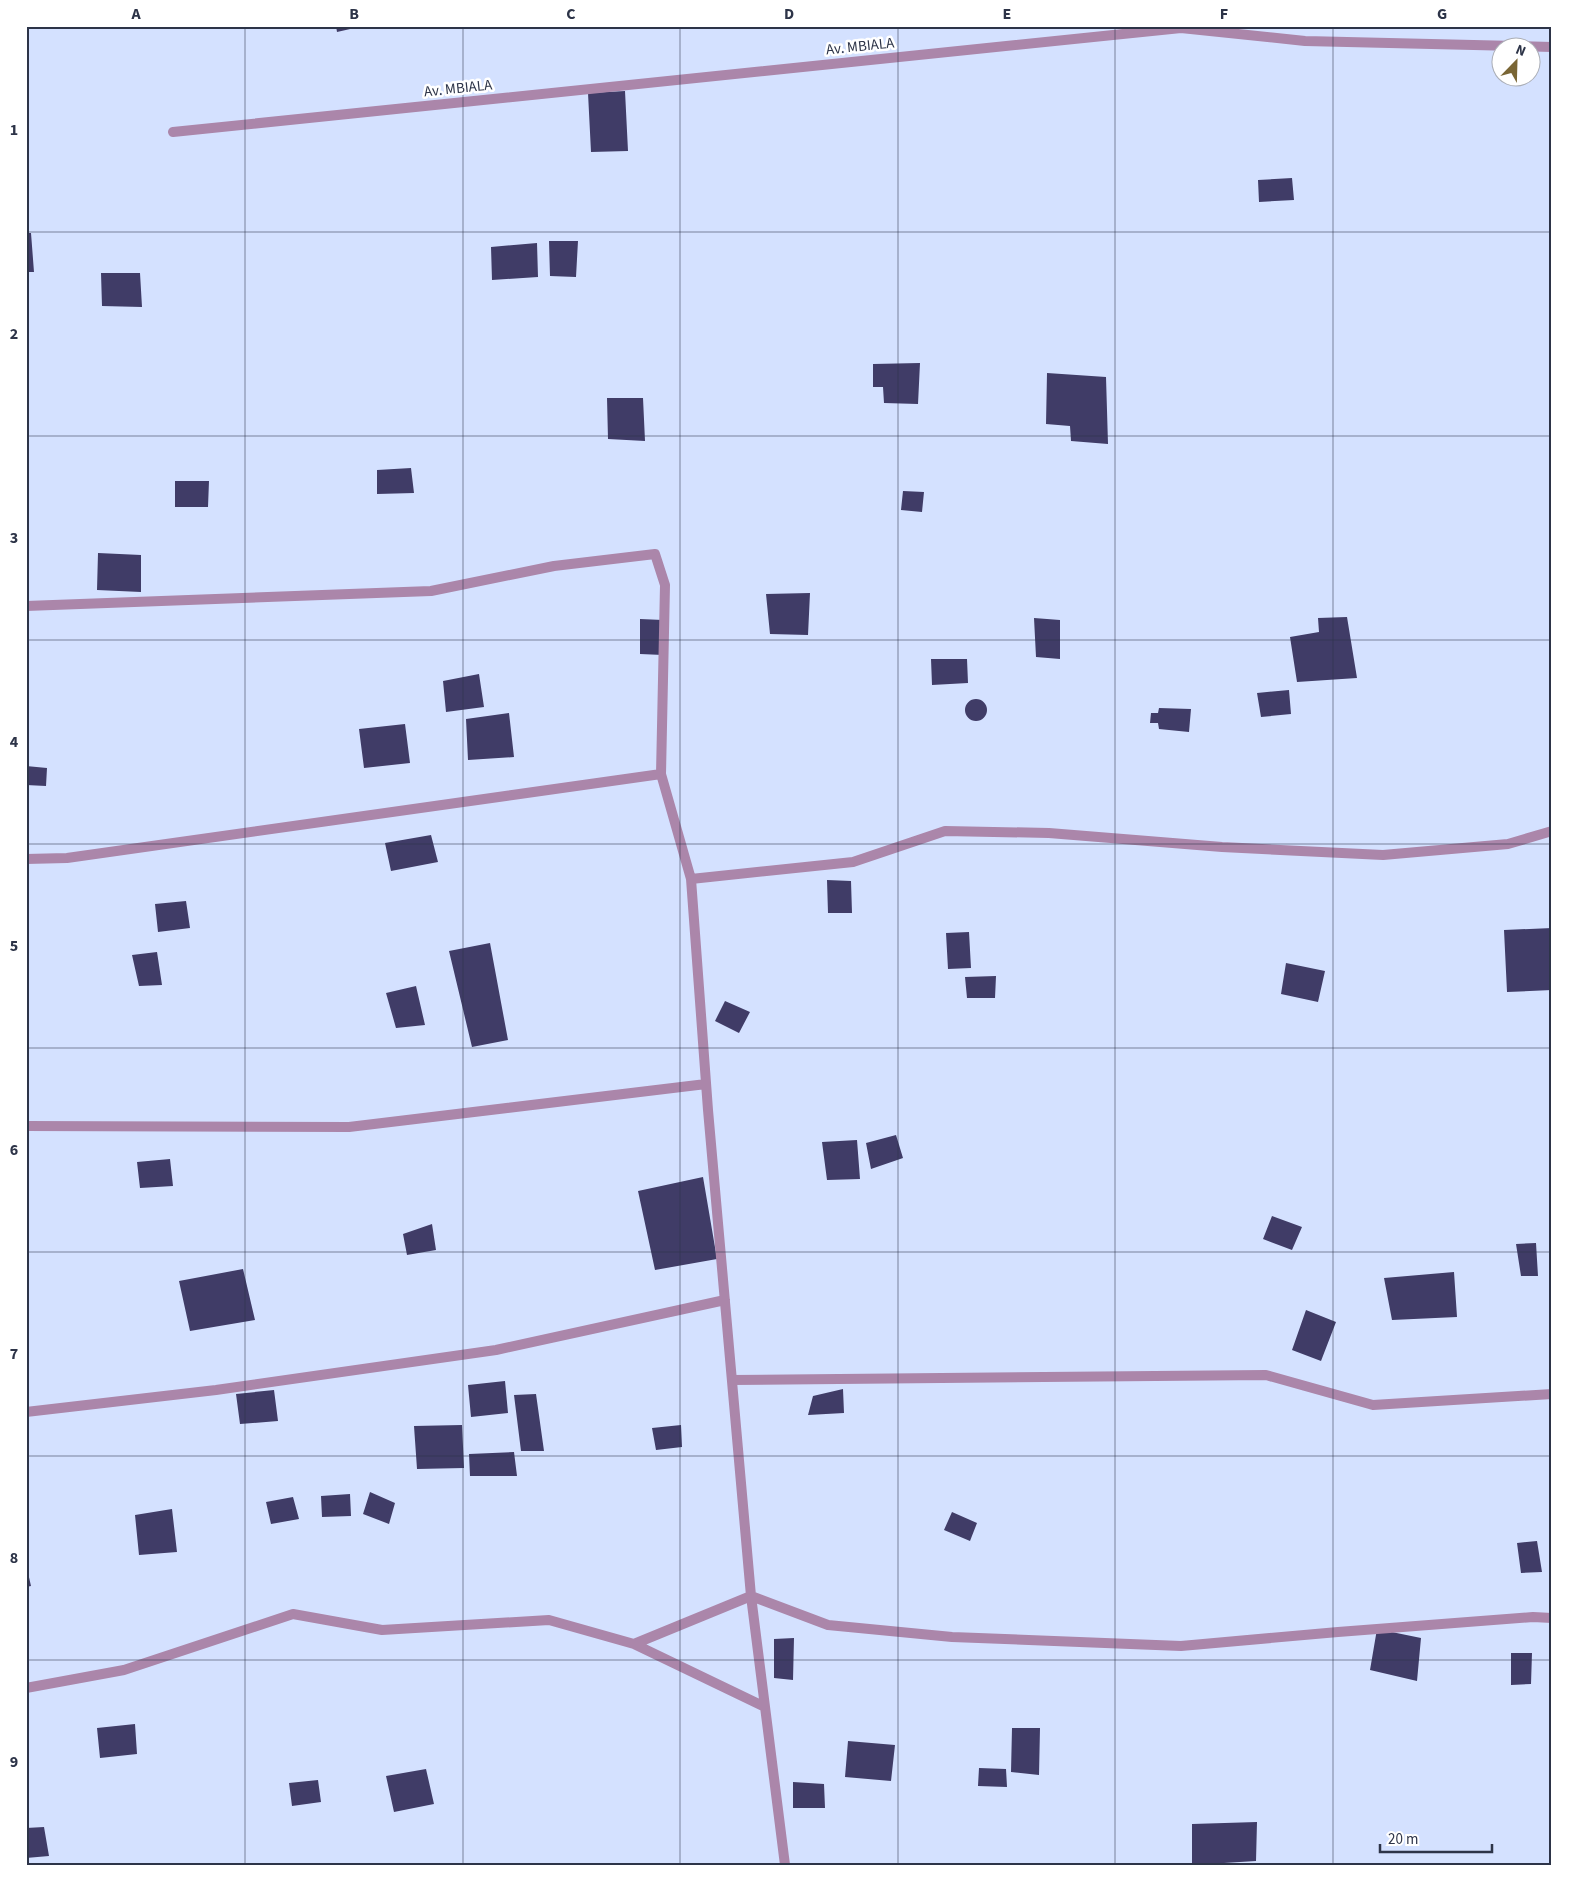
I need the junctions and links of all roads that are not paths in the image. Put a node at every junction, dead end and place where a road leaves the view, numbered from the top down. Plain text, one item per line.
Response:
1 (1552, 47) edge
2 (173, 132) dead end
3 (26, 606) edge
4 (661, 774) junction
5 (1552, 831) edge
6 (26, 859) edge
7 (691, 879) junction
8 (706, 1084) junction
9 (26, 1126) edge
10 (725, 1300) junction
11 (732, 1380) junction
12 (1552, 1394) edge
13 (26, 1412) edge
14 (751, 1596) junction
15 (1552, 1618) edge
16 (634, 1644) junction
17 (26, 1688) edge
18 (765, 1707) junction
19 (785, 1865) edge

1 - 2 street, Av. MBIALA
3 - 4 street
4 - 6 street
4 - 7 street
5 - 7 street
7 - 8 street
8 - 9 street
8 - 10 street
10 - 11 street
10 - 13 street
11 - 12 street
11 - 14 street
14 - 15 street
14 - 16 street
14 - 18 street
16 - 17 street
16 - 18 street
18 - 19 street

